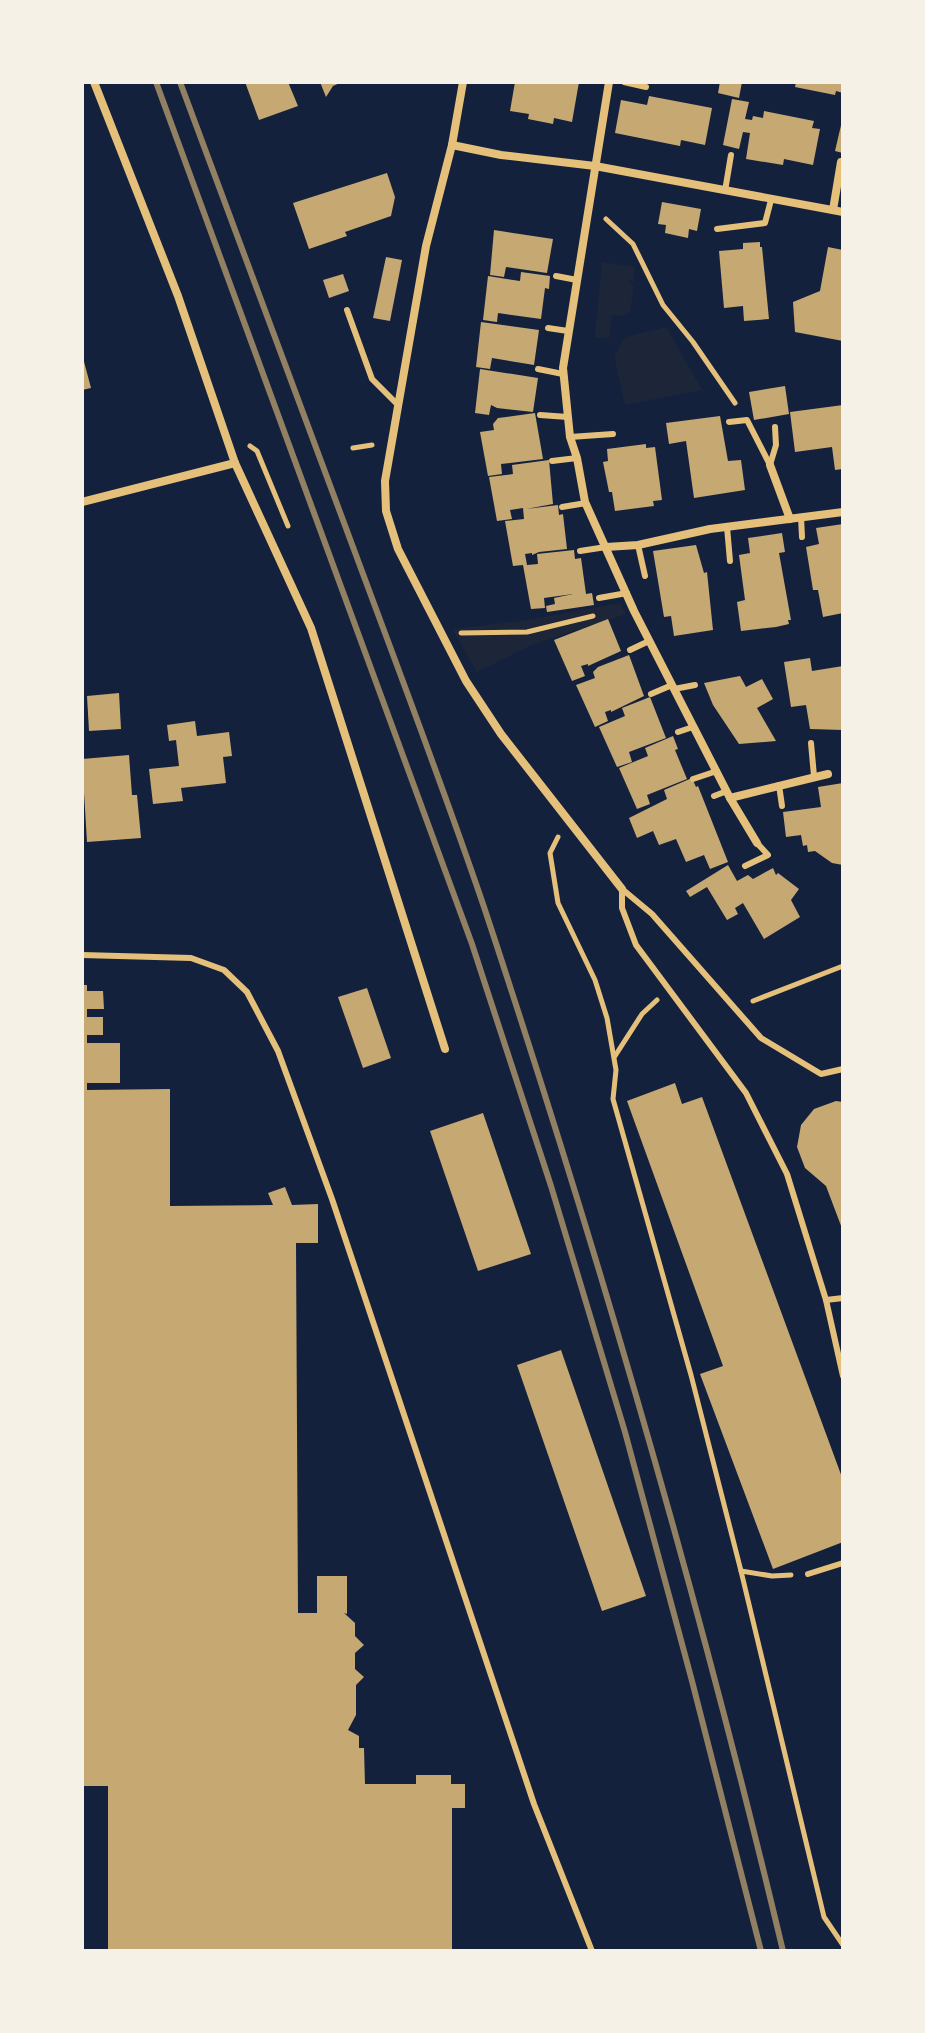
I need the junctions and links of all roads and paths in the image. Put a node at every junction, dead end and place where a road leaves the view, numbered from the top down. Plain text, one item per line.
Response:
1 (94, 82) edge
2 (463, 82) edge
3 (609, 82) edge
4 (624, 82) edge
5 (646, 87) dead end
6 (452, 145) junction
7 (731, 155) dead end
8 (841, 162) edge
9 (595, 166) junction
10 (840, 182) edge
11 (725, 191) junction
12 (771, 200) junction
13 (589, 205) junction
14 (838, 211) edge
15 (717, 229) dead end
16 (556, 276) dead end
17 (577, 280) junction
18 (347, 310) dead end
19 (548, 328) dead end
20 (568, 331) junction
21 (538, 369) dead end
22 (563, 374) junction
23 (398, 405) junction
24 (540, 415) dead end
25 (568, 417) junction
26 (747, 420) junction
27 (729, 422) dead end
28 (775, 427) dead end
29 (613, 434) dead end
30 (570, 437) junction
31 (577, 458) junction
32 (552, 461) dead end
33 (235, 463) junction
34 (770, 465) junction
35 (82, 502) edge
36 (586, 503) junction
37 (562, 507) dead end
38 (843, 512) edge
39 (801, 517) junction
40 (790, 519) junction
41 (727, 527) junction
42 (802, 537) dead end
43 (638, 545) junction
44 (606, 547) junction
45 (580, 551) dead end
46 (730, 561) dead end
47 (645, 576) dead end
48 (627, 593) junction
49 (599, 598) dead end
50 (597, 615) dead end
51 (441, 636) junction
52 (649, 641) junction
53 (630, 650) dead end
54 (695, 685) dead end
55 (673, 687) junction
56 (651, 694) dead end
57 (693, 727) junction
58 (678, 732) dead end
59 (811, 743) dead end
60 (717, 771) junction
61 (828, 774) dead end
62 (814, 776) junction
63 (693, 779) dead end
64 (779, 785) junction
65 (728, 794) junction
66 (714, 796) dead end
67 (782, 806) dead end
68 (568, 819) junction
69 (757, 843) joint
70 (745, 866) dead end
71 (622, 889) junction
72 (82, 955) edge
73 (843, 966) edge
74 (667, 989) junction
75 (733, 1008) junction
76 (445, 1049) dead end
77 (615, 1057) junction
78 (843, 1069) edge
79 (843, 1298) edge
80 (826, 1300) junction
81 (843, 1376) edge
82 (843, 1563) edge
83 (741, 1571) junction
84 (808, 1574) joint
85 (843, 1945) edge
86 (592, 1951) edge

1 - 33 street
2 - 6 street
3 - 9 street
4 - 5 lane
6 - 9 street
6 - 23 street
7 - 11 lane
8 - 10 street
9 - 11 street
9 - 13 street
10 - 14 street
11 - 12 street
12 - 14 street
12 - 15 lane
13 - 17 street
13 - 26 path
16 - 17 lane
17 - 20 street
18 - 23 lane
19 - 20 lane
20 - 22 street
21 - 22 lane
22 - 25 street
23 - 51 street
24 - 25 lane
25 - 30 street
26 - 27 lane
26 - 34 lane
28 - 34 lane
29 - 30 lane
30 - 31 street
31 - 32 lane
31 - 36 street
33 - 35 street
33 - 76 street
34 - 40 street
36 - 37 lane
36 - 44 street
38 - 39 street
39 - 40 street
39 - 42 lane
40 - 41 street
41 - 43 street
41 - 46 lane
43 - 44 street
43 - 47 lane
44 - 45 lane
44 - 48 street
48 - 49 lane
48 - 52 street
50 - 51 path
51 - 68 street
52 - 53 lane
52 - 55 street
54 - 55 lane
55 - 56 lane
55 - 57 street
57 - 58 lane
57 - 60 street
59 - 62 lane
60 - 63 lane
60 - 65 street
61 - 62 street
62 - 64 street
64 - 65 street
64 - 67 lane
65 - 66 lane
65 - 69 street
68 - 71 street
68 - 77 path
69 - 70 lane
71 - 74 lane
71 - 75 lane
72 - 86 lane
73 - 75 path
74 - 77 path
74 - 80 lane
75 - 78 lane
77 - 83 path
79 - 80 lane
80 - 81 lane
82 - 84 lane
83 - 84 path
83 - 85 path

